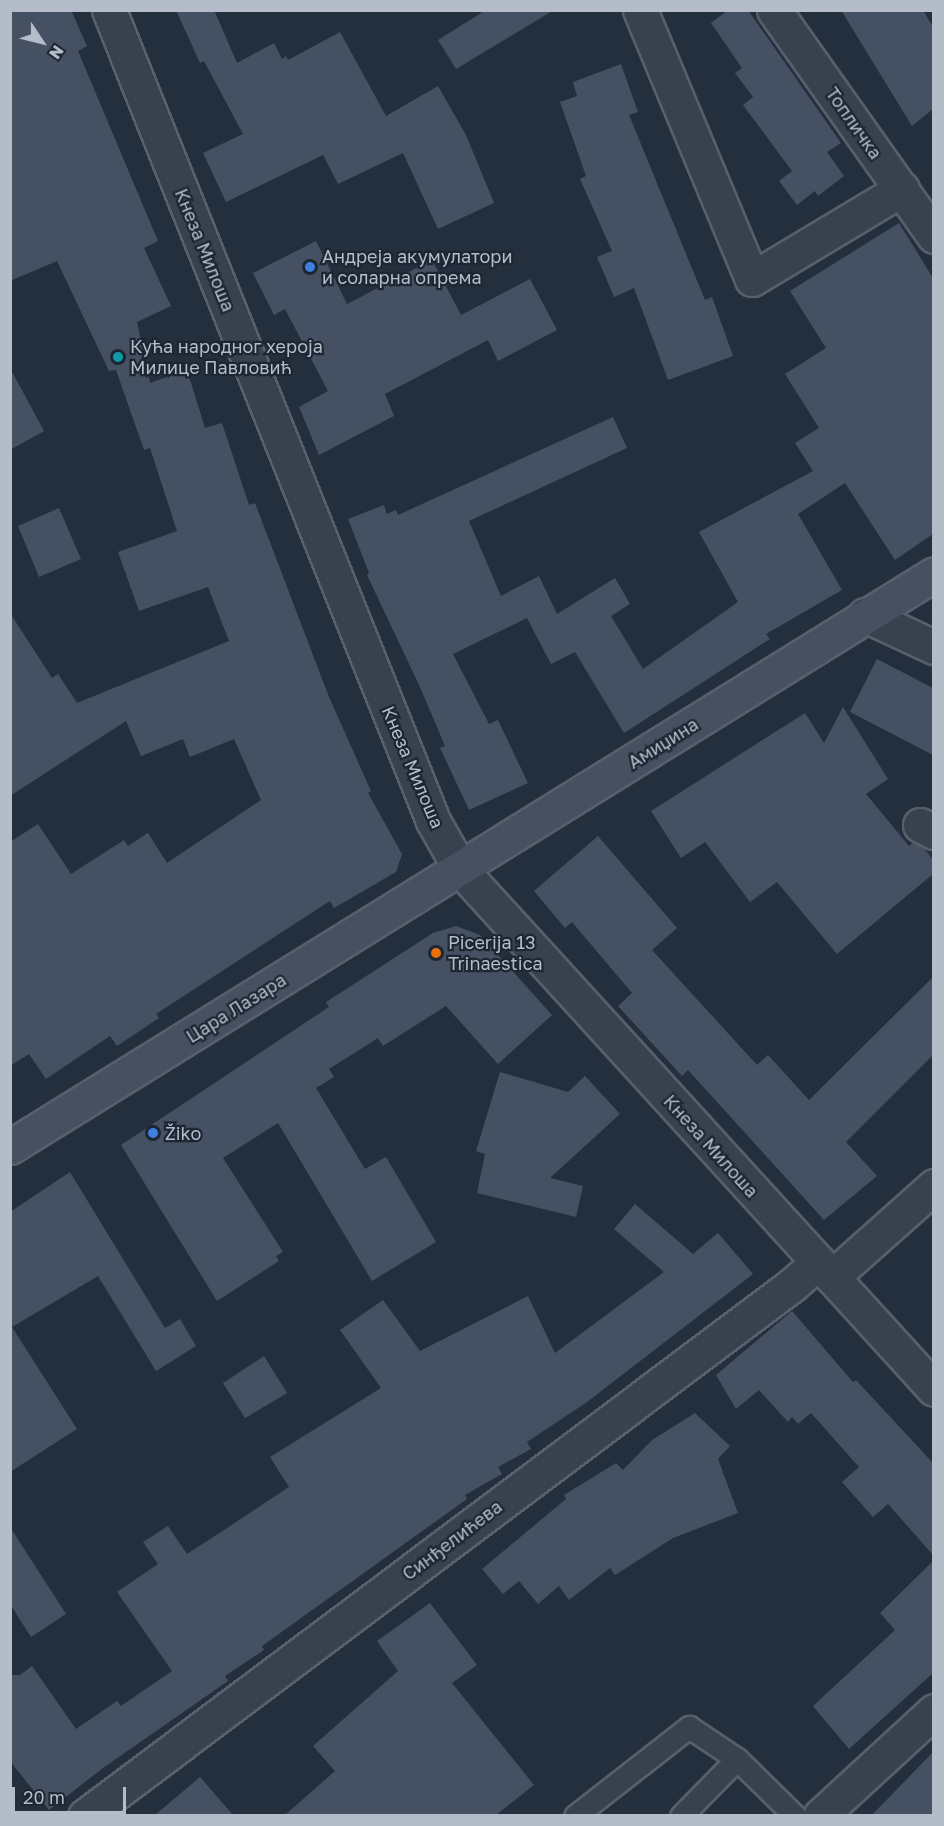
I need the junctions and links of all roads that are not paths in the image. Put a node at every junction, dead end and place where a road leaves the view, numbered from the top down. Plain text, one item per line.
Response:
1 (109, 10) edge
2 (640, 10) edge
3 (774, 10) edge
4 (902, 189) junction
5 (933, 236) edge
6 (933, 574) edge
7 (865, 615) junction
8 (933, 646) edge
9 (461, 870) junction
10 (10, 1147) edge
11 (933, 1186) edge
12 (825, 1269) junction
13 (933, 1389) edge
14 (933, 1711) edge
15 (737, 1759) junction
16 (85, 1815) edge
17 (575, 1815) edge
18 (681, 1815) edge
19 (795, 1815) edge
20 (820, 1815) edge

1 - 9 street, Кнеза Милоша
2 - 4 street
3 - 4 street, Топличка
4 - 5 street, Топличка
6 - 7 street, Амиџина
7 - 8 street
7 - 9 street, Амиџина
9 - 10 street, Цара Лазара
9 - 12 street, Кнеза Милоша
11 - 12 street, Синђелићева
12 - 13 street, Кнеза Милоша
12 - 16 street, Синђелићева
14 - 20 street
15 - 17 lane
15 - 18 lane
15 - 19 lane

